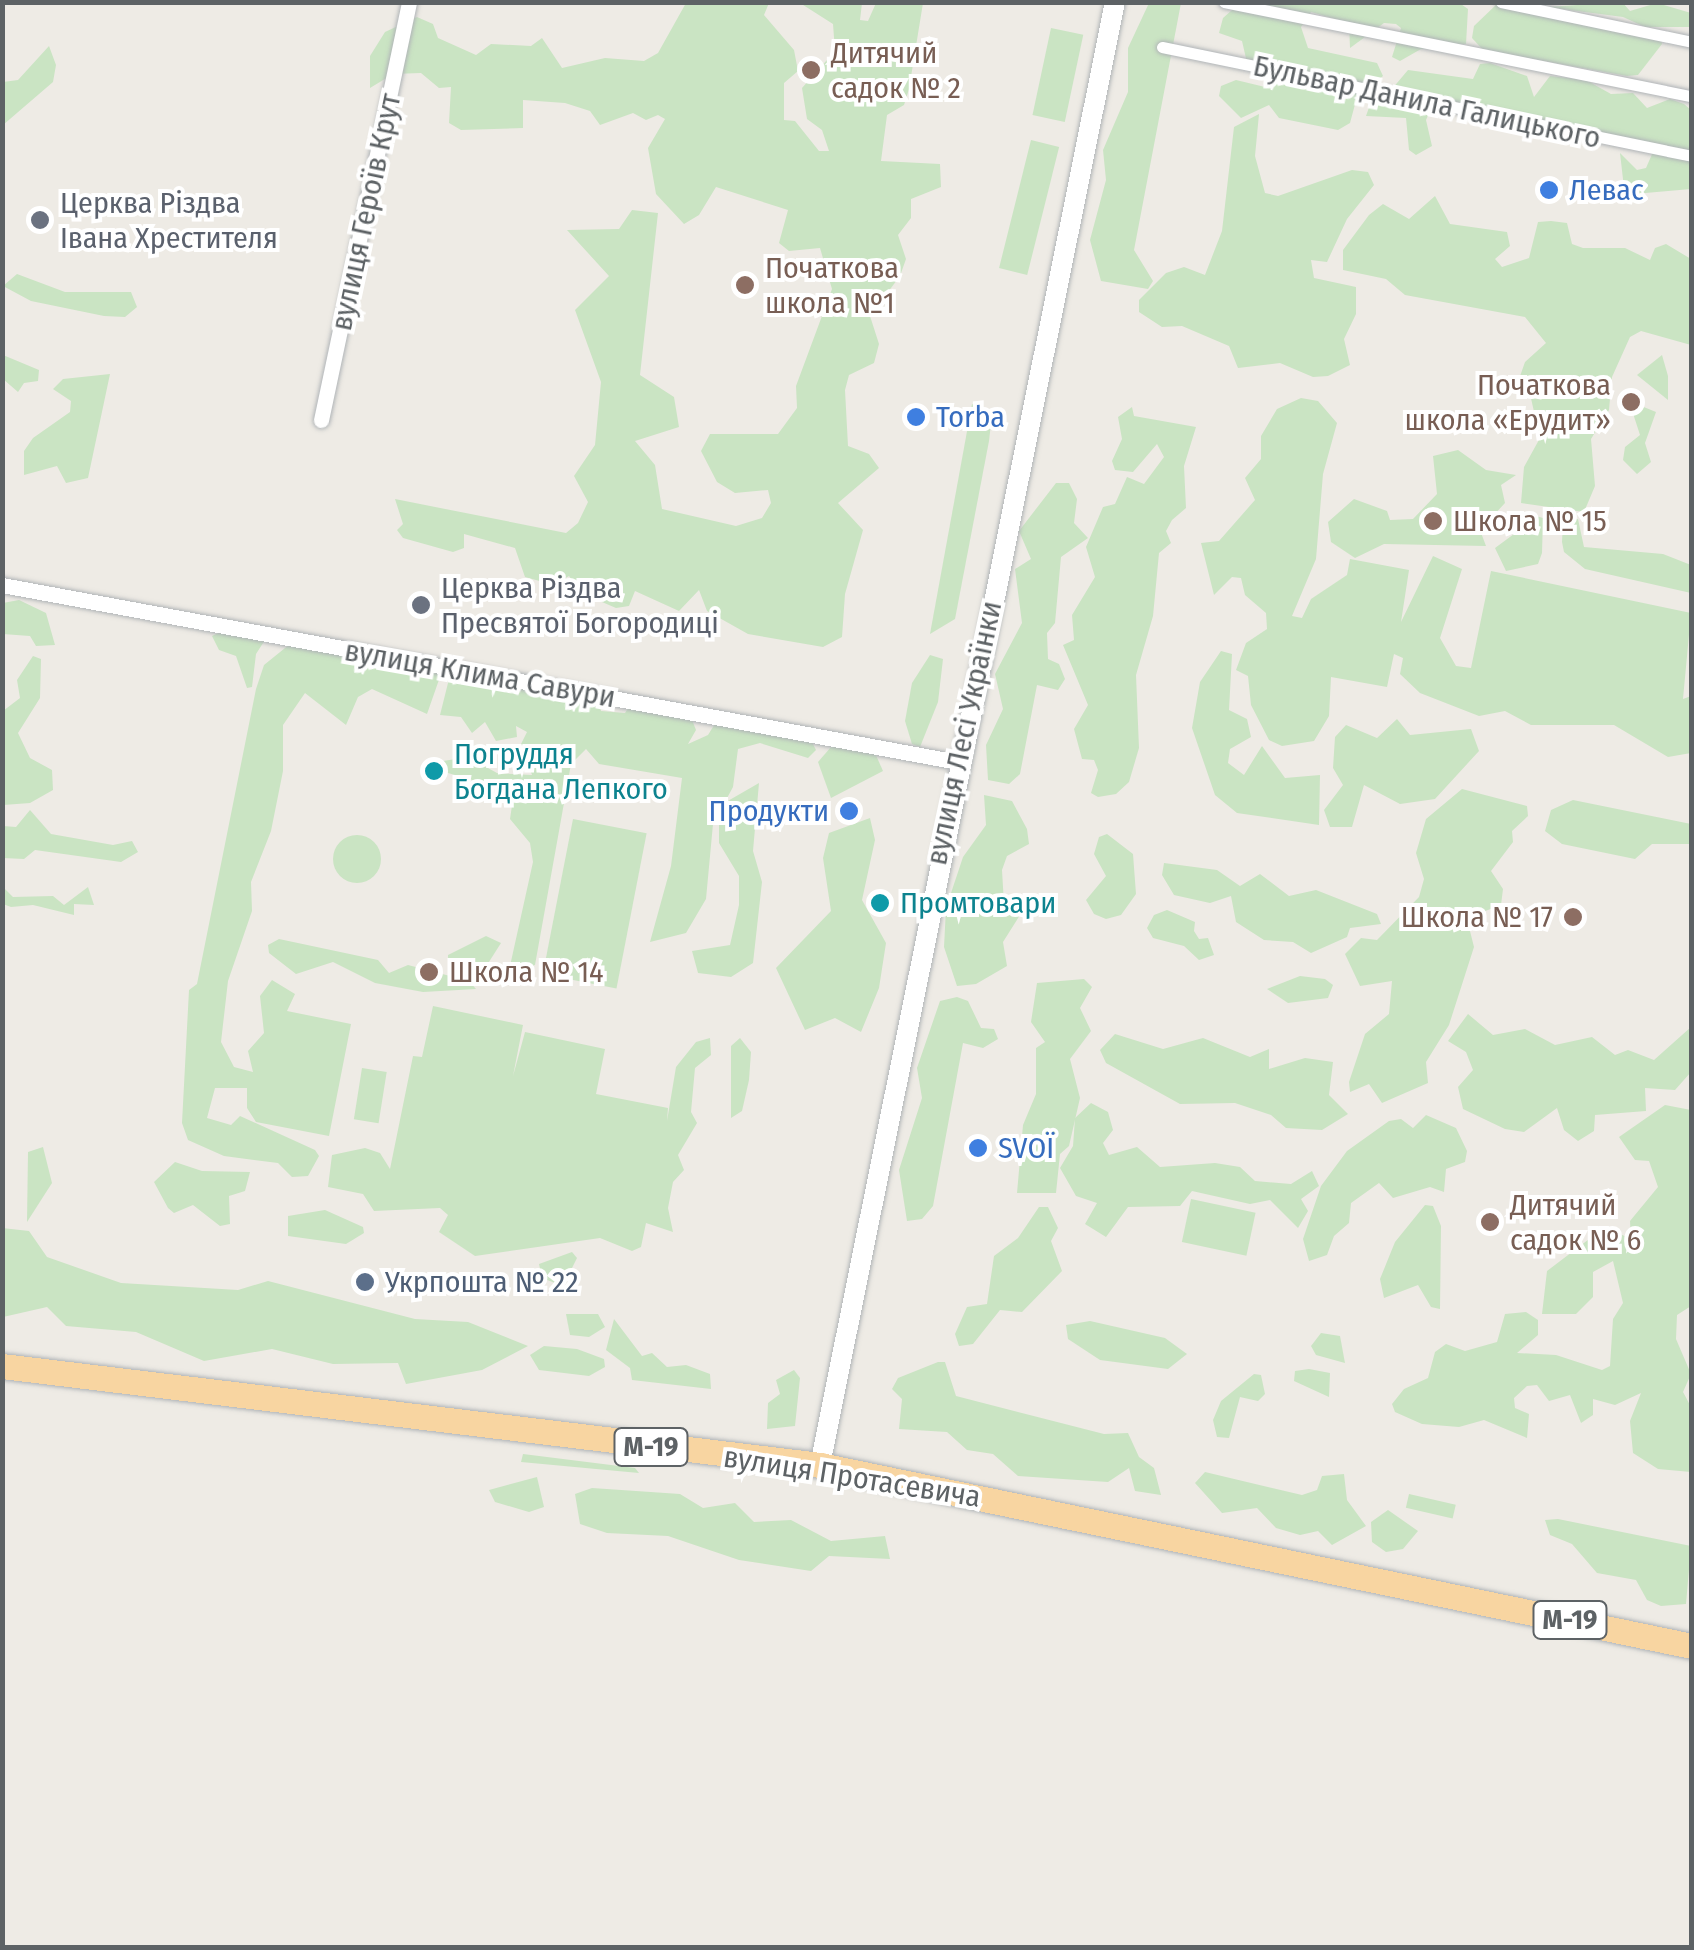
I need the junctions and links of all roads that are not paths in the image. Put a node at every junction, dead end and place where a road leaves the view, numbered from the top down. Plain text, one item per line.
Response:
1 (409, 2) edge
2 (1115, 2) edge
3 (1224, 2) edge
4 (1501, 2) edge
5 (1692, 42) edge
6 (1162, 47) dead end
7 (1692, 96) edge
8 (1692, 156) edge
9 (321, 420) dead end
10 (2, 585) edge
11 (958, 762) junction
12 (2, 1366) edge
13 (820, 1465) junction
14 (1692, 1646) edge

1 - 9 street, вулиця Героїв Крут
2 - 11 main road, вулиця Лесі Українки
3 - 7 street, Бульвар Данила Галицького
4 - 5 street
6 - 8 street, Бульвар Данила Галицького
10 - 11 street, вулиця Клима Савури
11 - 13 main road, вулиця Лесі Українки
12 - 13 highway, вулиця Протасевича / М-19
13 - 14 highway, вулиця Протасевича / М-19

